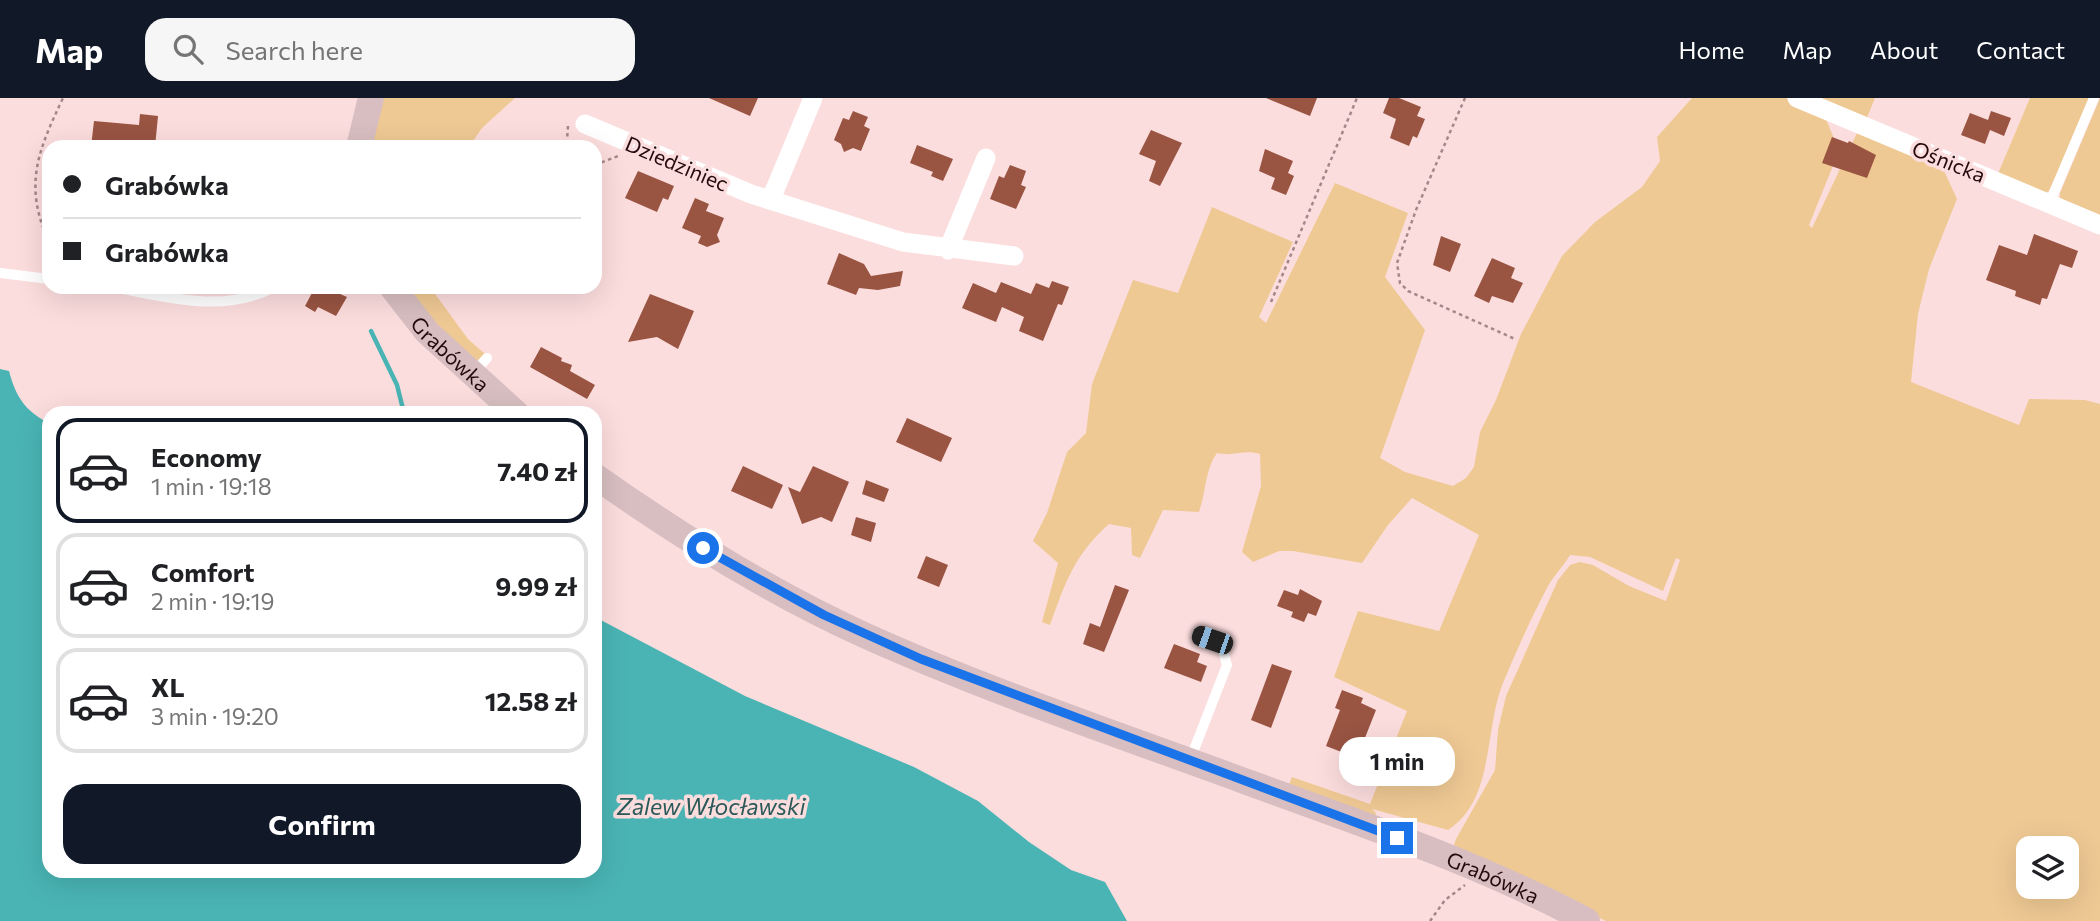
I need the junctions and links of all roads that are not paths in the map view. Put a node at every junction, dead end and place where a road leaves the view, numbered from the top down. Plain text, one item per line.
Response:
1 (371, 98) edge
2 (813, 98) edge
3 (1797, 98) edge
4 (2094, 98) edge
5 (585, 124) dead end
6 (361, 140) edge
7 (986, 158) dead end
8 (771, 199) junction
9 (2050, 202) junction
10 (2100, 225) edge
11 (948, 250) junction
12 (1014, 256) dead end
13 (0, 273) edge
14 (42, 278) edge
15 (155, 294) edge
16 (255, 294) edge
17 (397, 294) edge
18 (511, 406) edge
19 (602, 481) edge
20 (1198, 635) dead end
21 (1190, 761) junction
22 (1587, 921) edge

1 - 6 street
2 - 8 street
3 - 9 street, Ośnicka
4 - 9 lane
5 - 8 street, Dziedziniec
7 - 11 street
8 - 11 street, Dziedziniec
9 - 10 street, Ośnicka
11 - 12 street, Dziedziniec
13 - 14 lane
15 - 16 lane
17 - 18 street, Grabówka
19 - 21 street, Grabówka
20 - 21 lane
21 - 22 street, Grabówka

